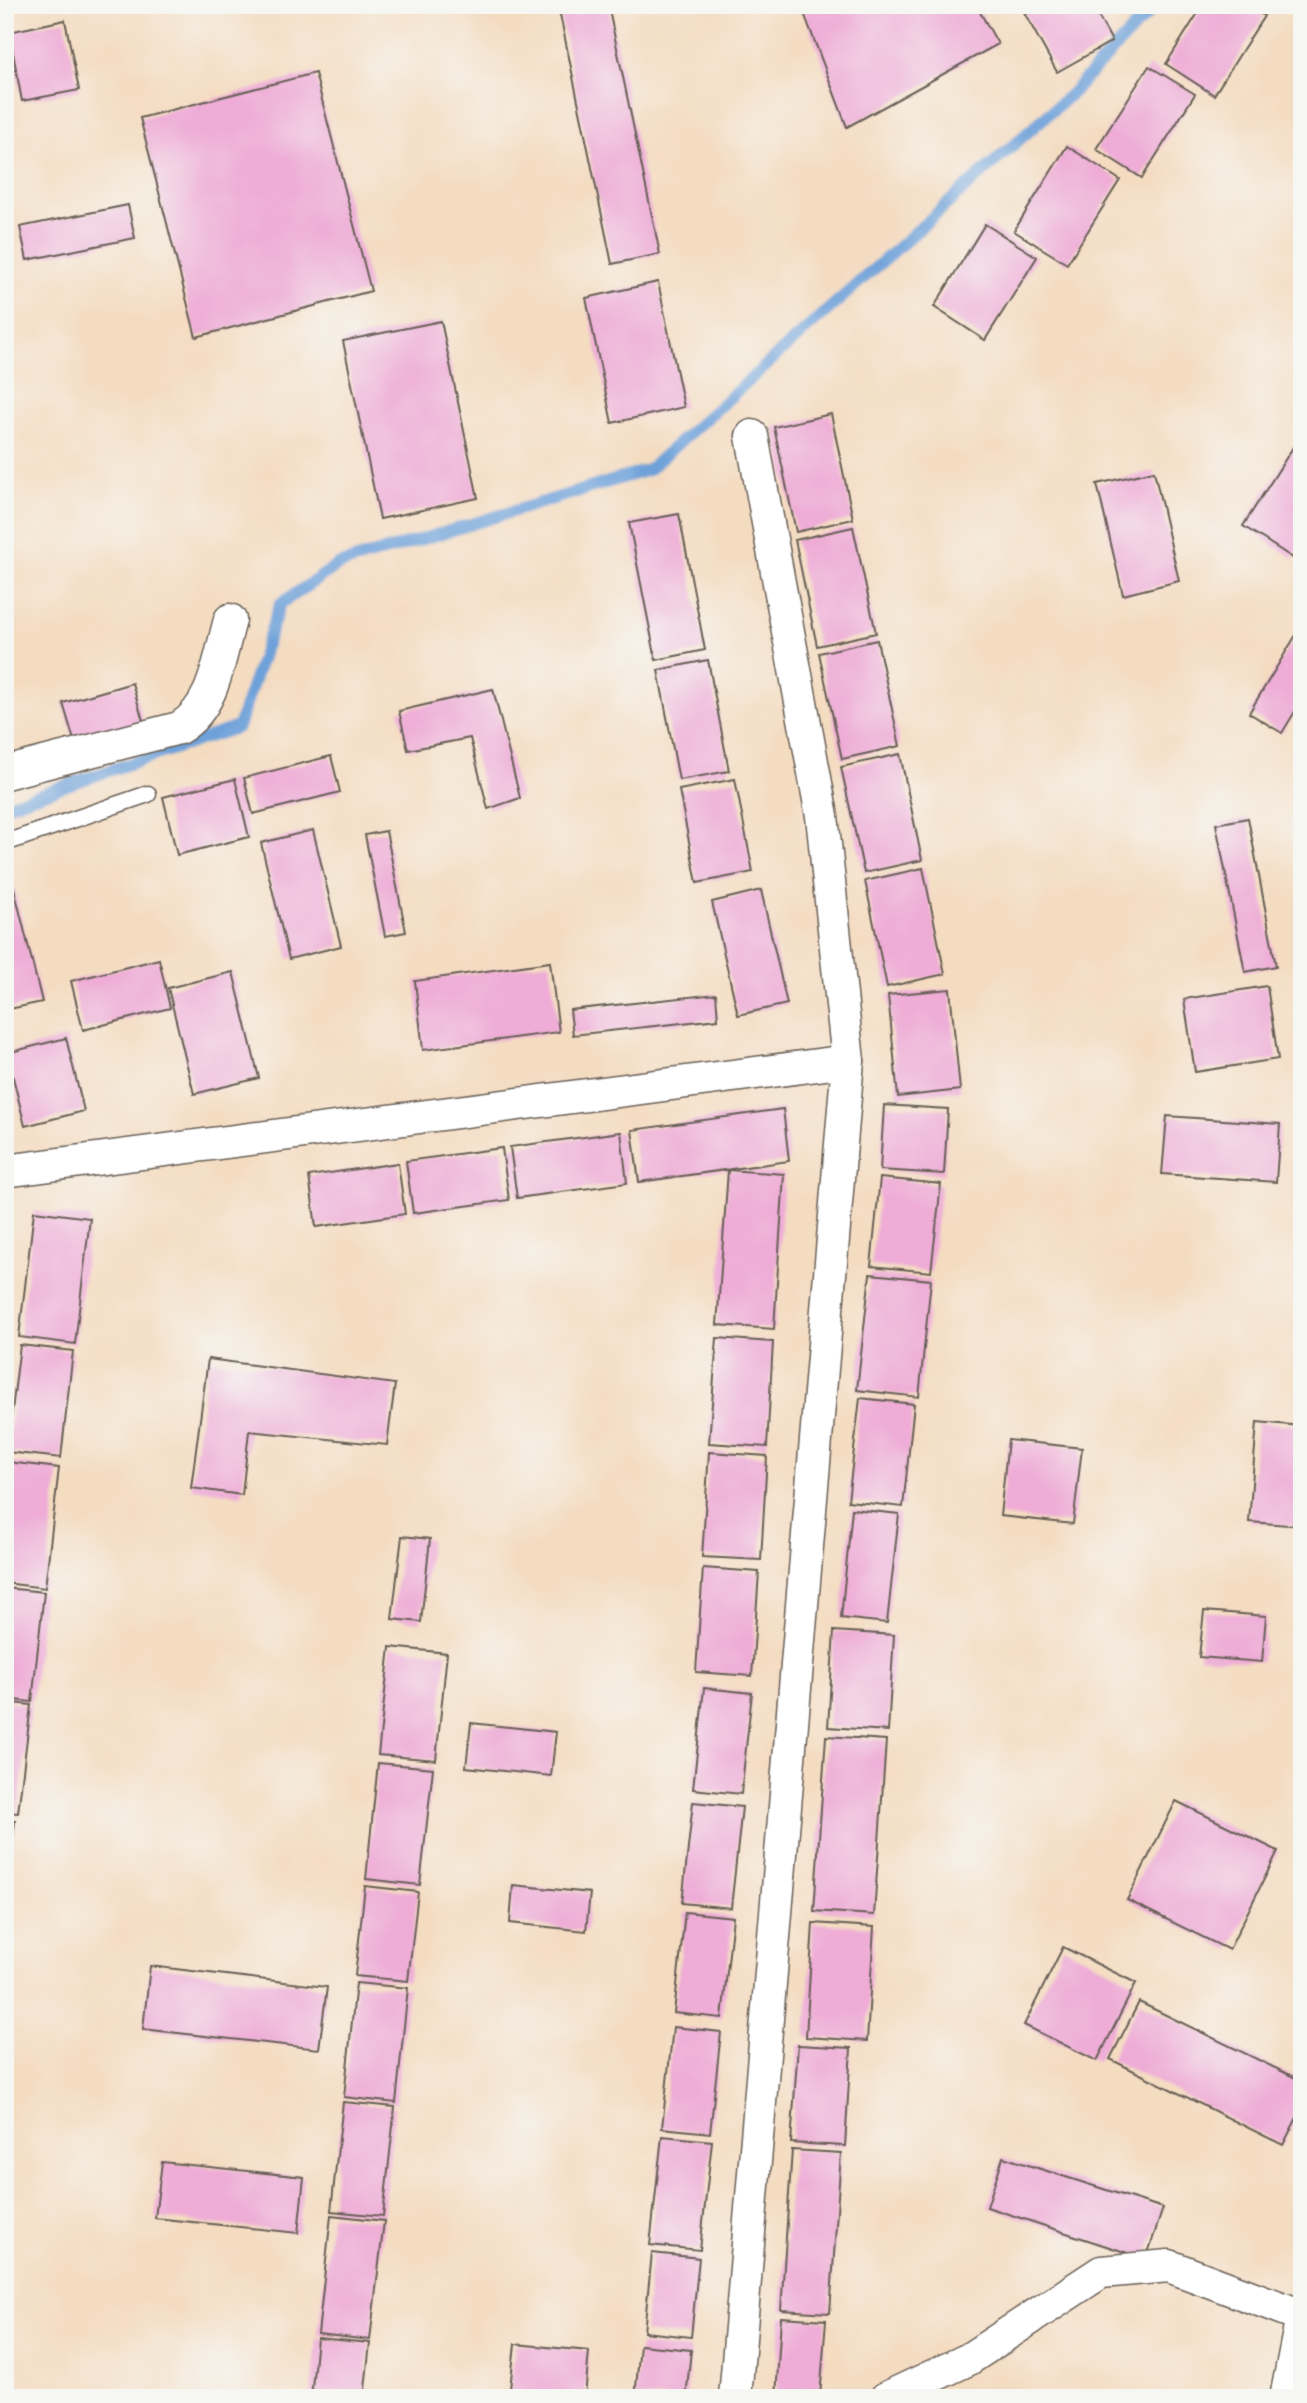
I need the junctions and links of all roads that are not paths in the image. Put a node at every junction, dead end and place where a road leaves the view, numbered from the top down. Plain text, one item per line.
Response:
1 (751, 436) dead end
2 (230, 620) dead end
3 (5, 773) edge
4 (148, 794) dead end
5 (5, 843) edge
6 (848, 1061) junction
7 (5, 1171) edge
8 (1302, 2316) edge
9 (735, 2398) edge
10 (886, 2398) edge
11 (1286, 2398) edge

1 - 6 street
2 - 3 street
4 - 5 lane
6 - 7 street
6 - 9 street
8 - 10 street
8 - 11 street

